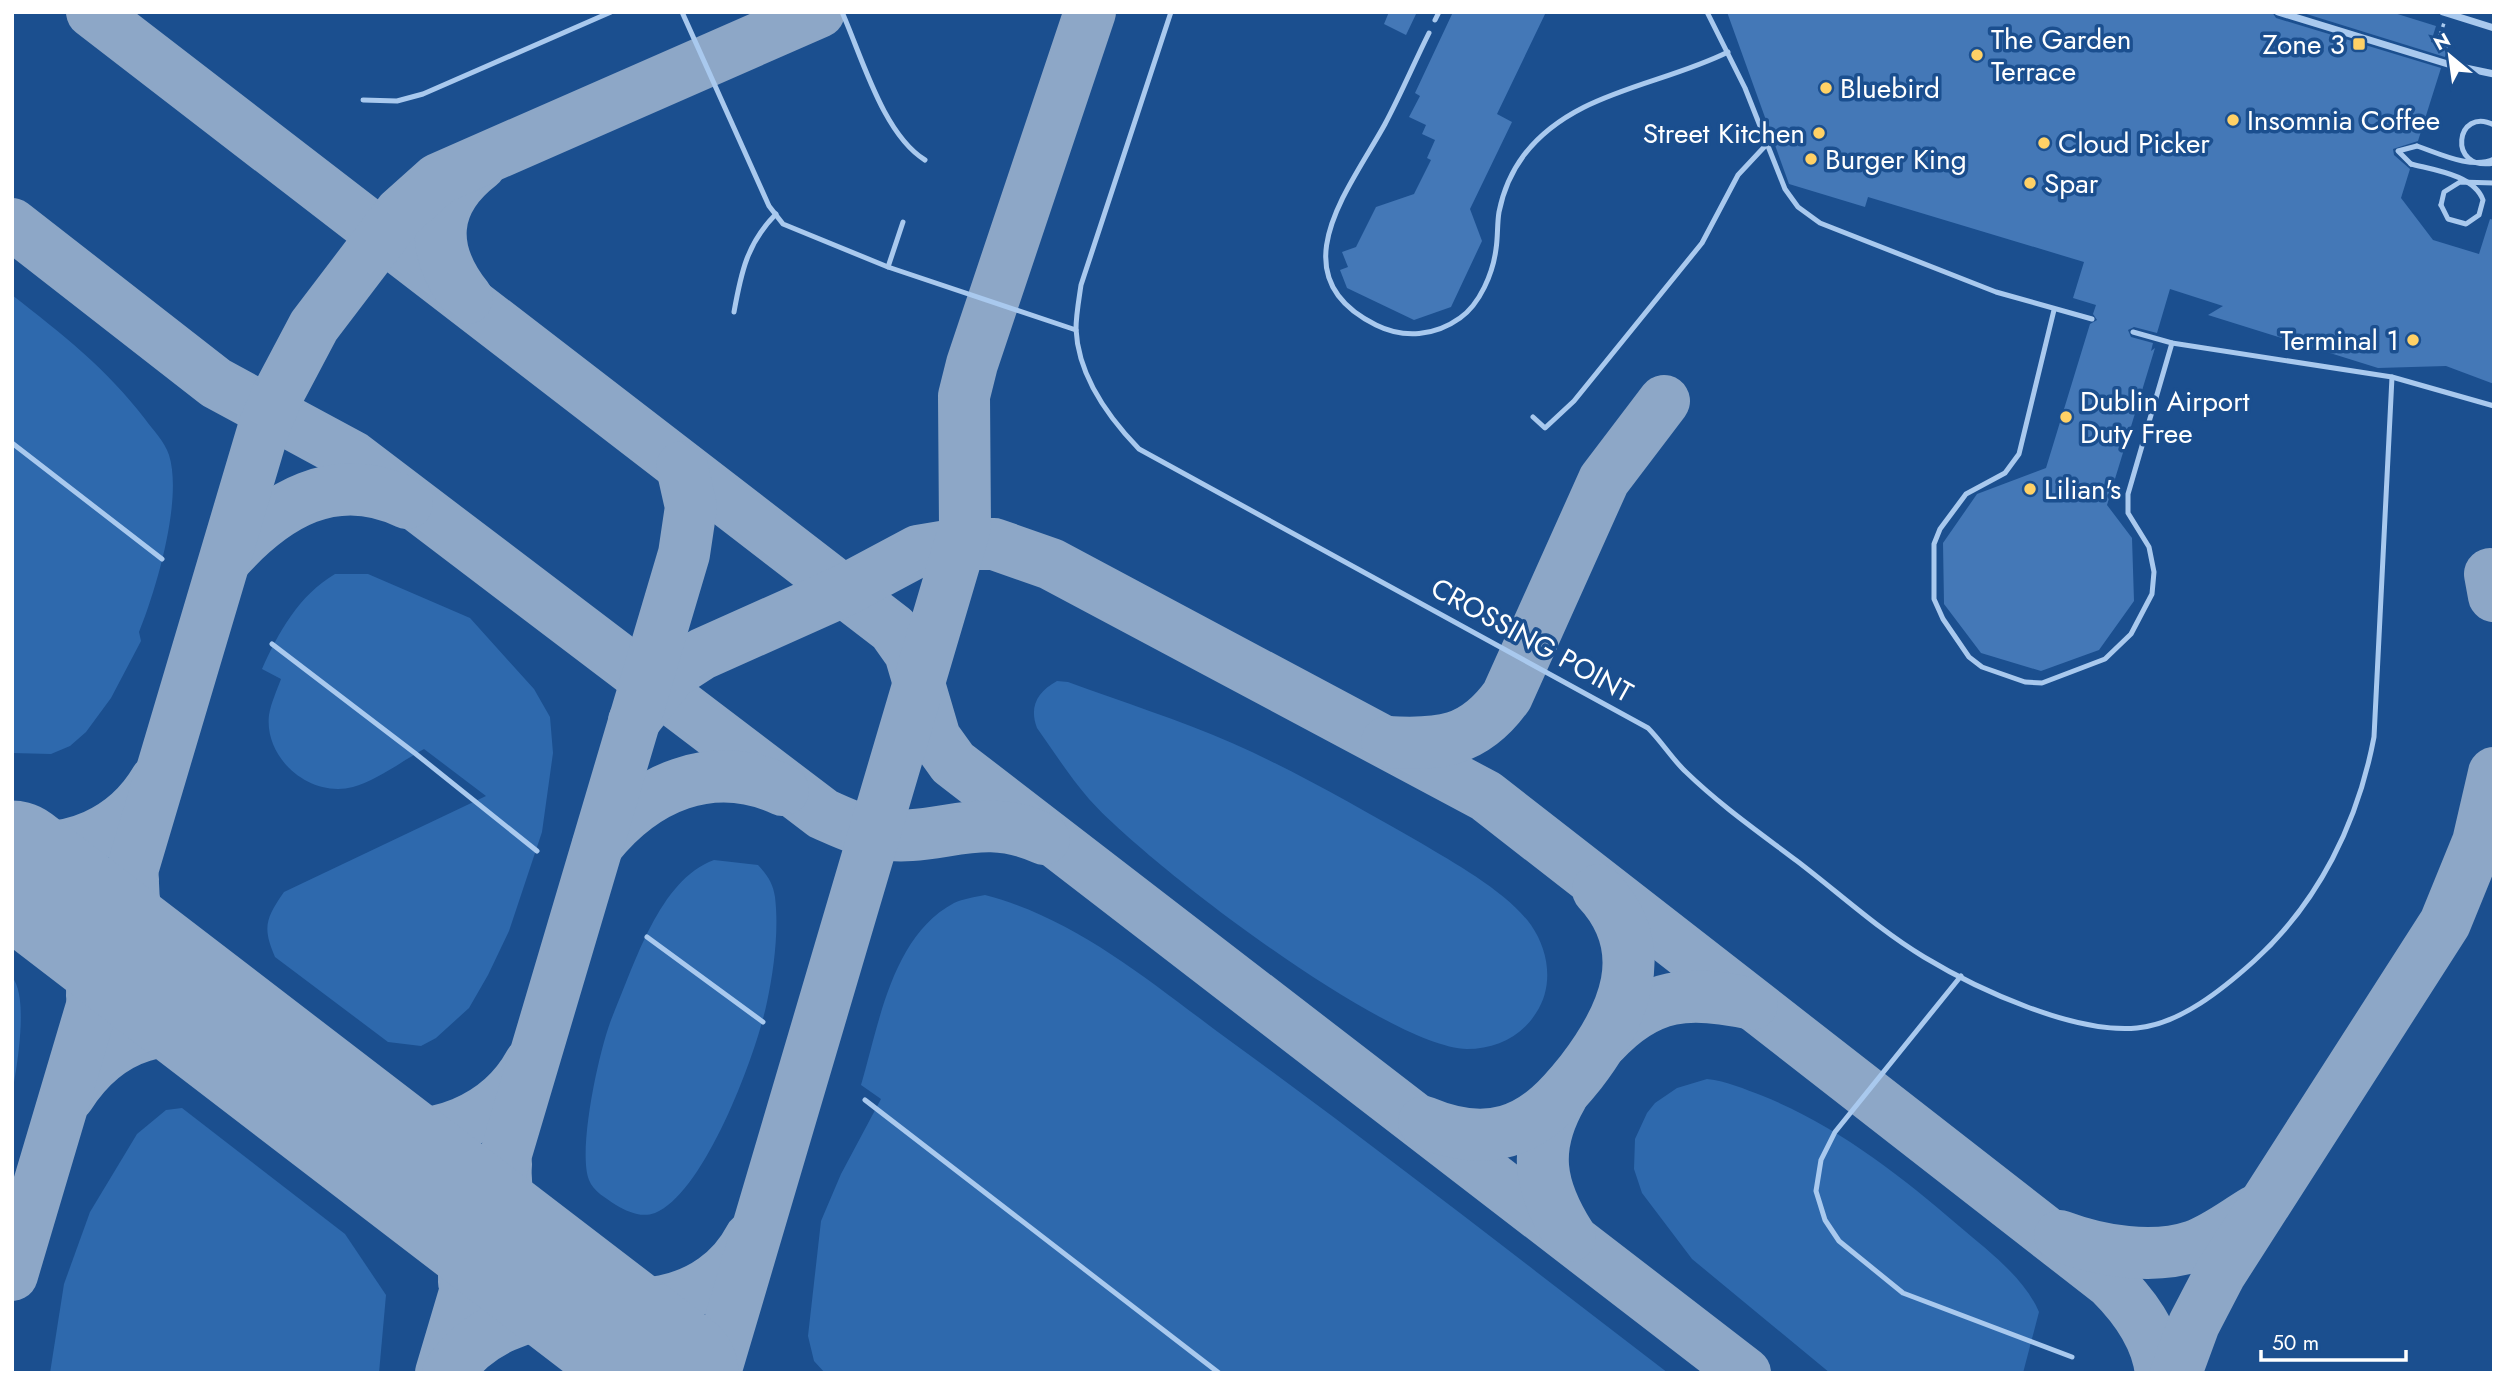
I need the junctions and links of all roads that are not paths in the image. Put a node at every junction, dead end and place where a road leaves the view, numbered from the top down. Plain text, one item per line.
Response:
1 (611, 12) edge
2 (681, 12) edge
3 (842, 12) edge
4 (1171, 12) edge
5 (1439, 12) edge
6 (1707, 12) edge
7 (2278, 12) edge
8 (2443, 12) edge
9 (1435, 20) dead end
10 (2494, 28) edge
11 (1429, 33) dead end
12 (1728, 52) junction
13 (2494, 74) edge
14 (363, 100) dead end
15 (2494, 125) edge
16 (1767, 144) junction
17 (925, 160) dead end
18 (2494, 161) edge
19 (2494, 183) edge
20 (776, 215) junction
21 (903, 222) dead end
22 (888, 267) junction
23 (2054, 310) junction
24 (733, 312) dead end
25 (2092, 319) dead end
26 (1076, 330) junction
27 (2133, 332) dead end
28 (2172, 343) junction
29 (2392, 377) junction
30 (2494, 406) edge
31 (1533, 417) dead end
32 (12, 443) edge
33 (162, 559) dead end
34 (272, 644) dead end
35 (537, 851) dead end
36 (647, 937) dead end
37 (1961, 976) junction
38 (763, 1022) dead end
39 (865, 1100) dead end
40 (2072, 1357) dead end
41 (1219, 1373) edge

1 - 14 lane
2 - 20 lane
3 - 17 lane
4 - 26 lane
5 - 9 lane
6 - 12 lane
7 - 13 street
8 - 10 street
11 - 12 lane
12 - 16 lane
15 - 18 lane, bridge
16 - 23 lane
16 - 31 lane
18 - 19 lane, bridge
20 - 22 lane
20 - 24 lane
21 - 22 lane
22 - 26 lane
23 - 25 lane
23 - 28 lane
26 - 37 lane, CROSSING POINT
27 - 28 lane
28 - 29 lane
29 - 30 lane
29 - 37 lane
32 - 33 lane
34 - 35 lane
36 - 38 lane
37 - 40 lane
39 - 41 lane

